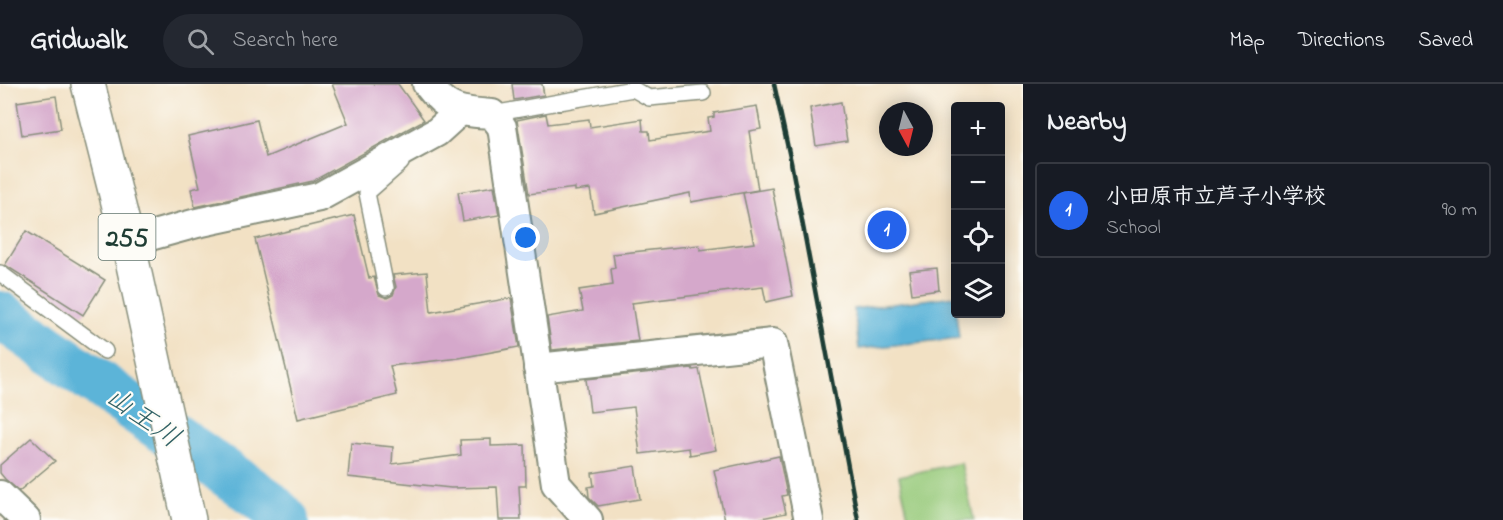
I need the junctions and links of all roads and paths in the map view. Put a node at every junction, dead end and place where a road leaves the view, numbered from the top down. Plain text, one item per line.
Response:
1 (88, 84) edge
2 (427, 84) edge
3 (704, 93) dead end
4 (459, 112) junction
5 (492, 114) junction
6 (437, 132) junction
7 (128, 242) junction
8 (0, 273) edge
9 (386, 288) dead end
10 (105, 351) dead end
11 (538, 368) junction
12 (0, 495) edge
13 (188, 514) edge
14 (26, 520) edge
15 (588, 520) edge
16 (809, 520) edge

1 - 7 highway, 255
2 - 4 street
3 - 5 lane
4 - 5 street
4 - 6 street
5 - 11 street
6 - 7 street
6 - 9 lane
7 - 13 highway, 255
8 - 10 lane
11 - 15 street
11 - 16 street
12 - 14 street

